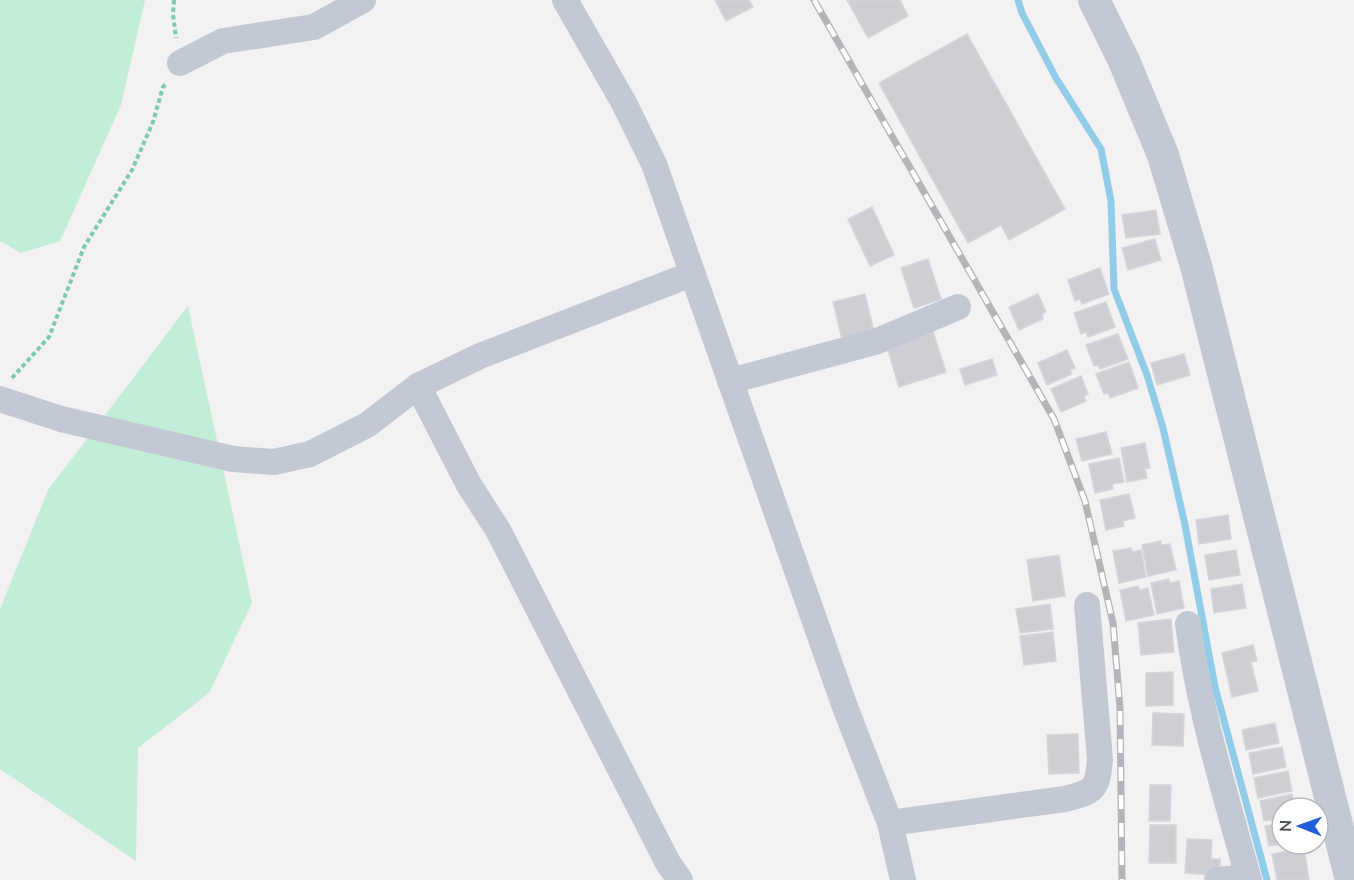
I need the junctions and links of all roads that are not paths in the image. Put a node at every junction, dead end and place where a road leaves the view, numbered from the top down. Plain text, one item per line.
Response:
1 (363, 0) edge
2 (565, 0) edge
3 (1094, 0) edge
4 (180, 63) road end
5 (692, 274) junction
6 (958, 307) dead end
7 (730, 381) junction
8 (418, 386) junction
9 (4, 391) edge
10 (1087, 605) dead end
11 (1188, 624) dead end
12 (890, 823) junction
13 (1248, 878) edge
14 (680, 880) edge
15 (903, 880) edge
16 (1217, 880) edge
17 (1352, 880) edge

1 - 4 street
2 - 5 street
3 - 17 street
5 - 7 street
5 - 8 street
6 - 7 street
7 - 12 street
8 - 9 street
8 - 14 street
10 - 12 street
11 - 13 street
12 - 15 street
13 - 16 street

